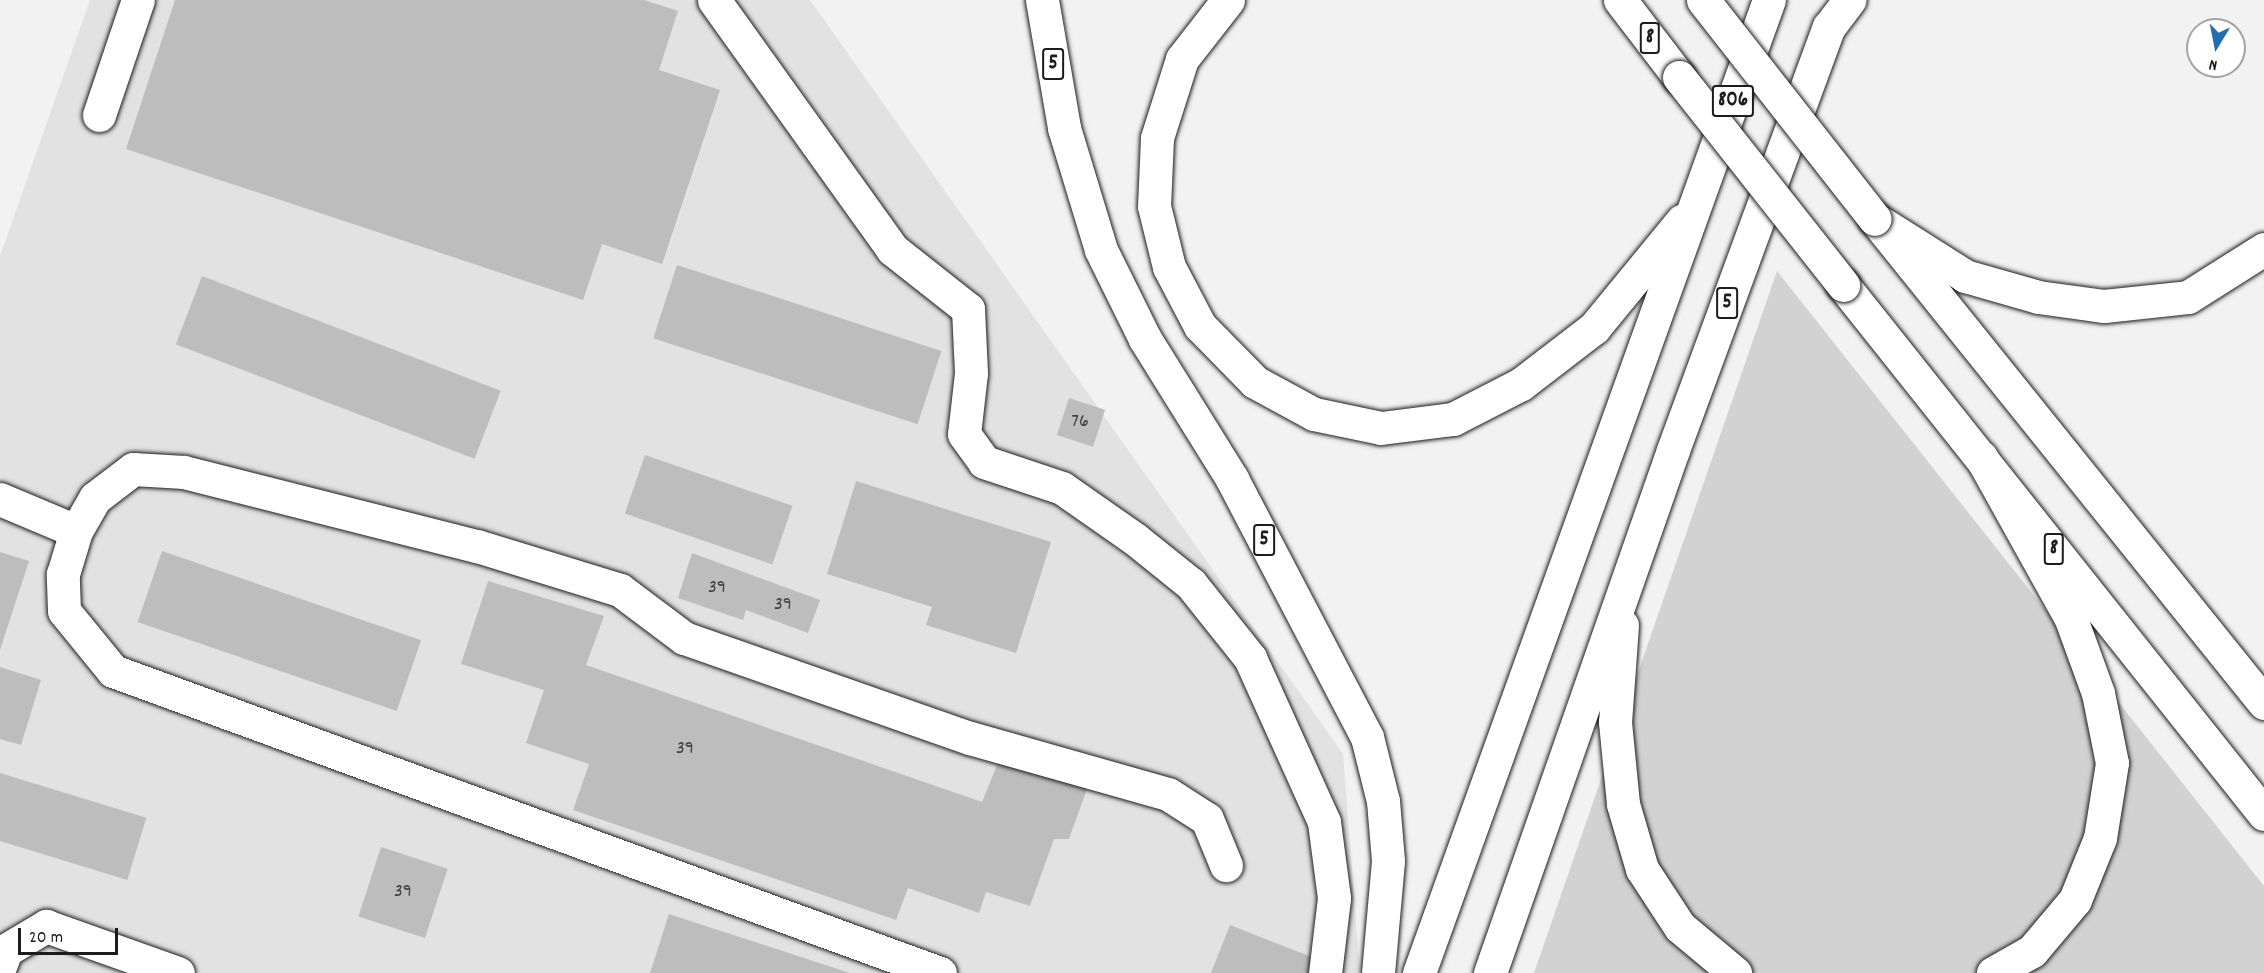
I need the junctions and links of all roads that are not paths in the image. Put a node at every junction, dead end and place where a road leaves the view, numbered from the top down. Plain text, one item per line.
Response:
1 (138, 0) edge
2 (714, 0) edge
3 (1042, 0) edge
4 (1228, 0) edge
5 (1597, 0) edge
6 (1703, 0) edge
7 (1769, 0) edge
8 (1850, 0) edge
9 (1628, 9) edge
10 (1834, 13) edge
11 (99, 115) dead end
12 (1698, 201) junction
13 (1875, 219) junction
14 (2264, 249) edge
15 (1981, 457) junction
16 (0, 499) edge
17 (76, 531) junction
18 (1625, 580) junction
19 (2264, 704) edge
20 (2264, 814) edge
21 (1226, 865) dead end
22 (0, 966) edge
23 (178, 973) edge
24 (940, 973) edge
25 (1325, 973) edge
26 (1378, 973) edge
27 (1419, 973) edge
28 (1490, 973) edge
29 (1735, 973) edge
30 (1993, 973) edge

1 - 11 main road
2 - 25 main road
3 - 26 main road, 5
4 - 12 main road
5 - 9 main road
6 - 13 main road, bridge
7 - 12 main road, 806
8 - 10 main road, 5
9 - 15 main road, 8, bridge
10 - 18 main road, 5
12 - 27 main road
13 - 14 main road
13 - 19 main road
15 - 20 main road, 8
15 - 30 main road
16 - 17 main road
17 - 21 main road
17 - 24 main road
18 - 28 main road, 5
18 - 29 main road
22 - 23 main road

